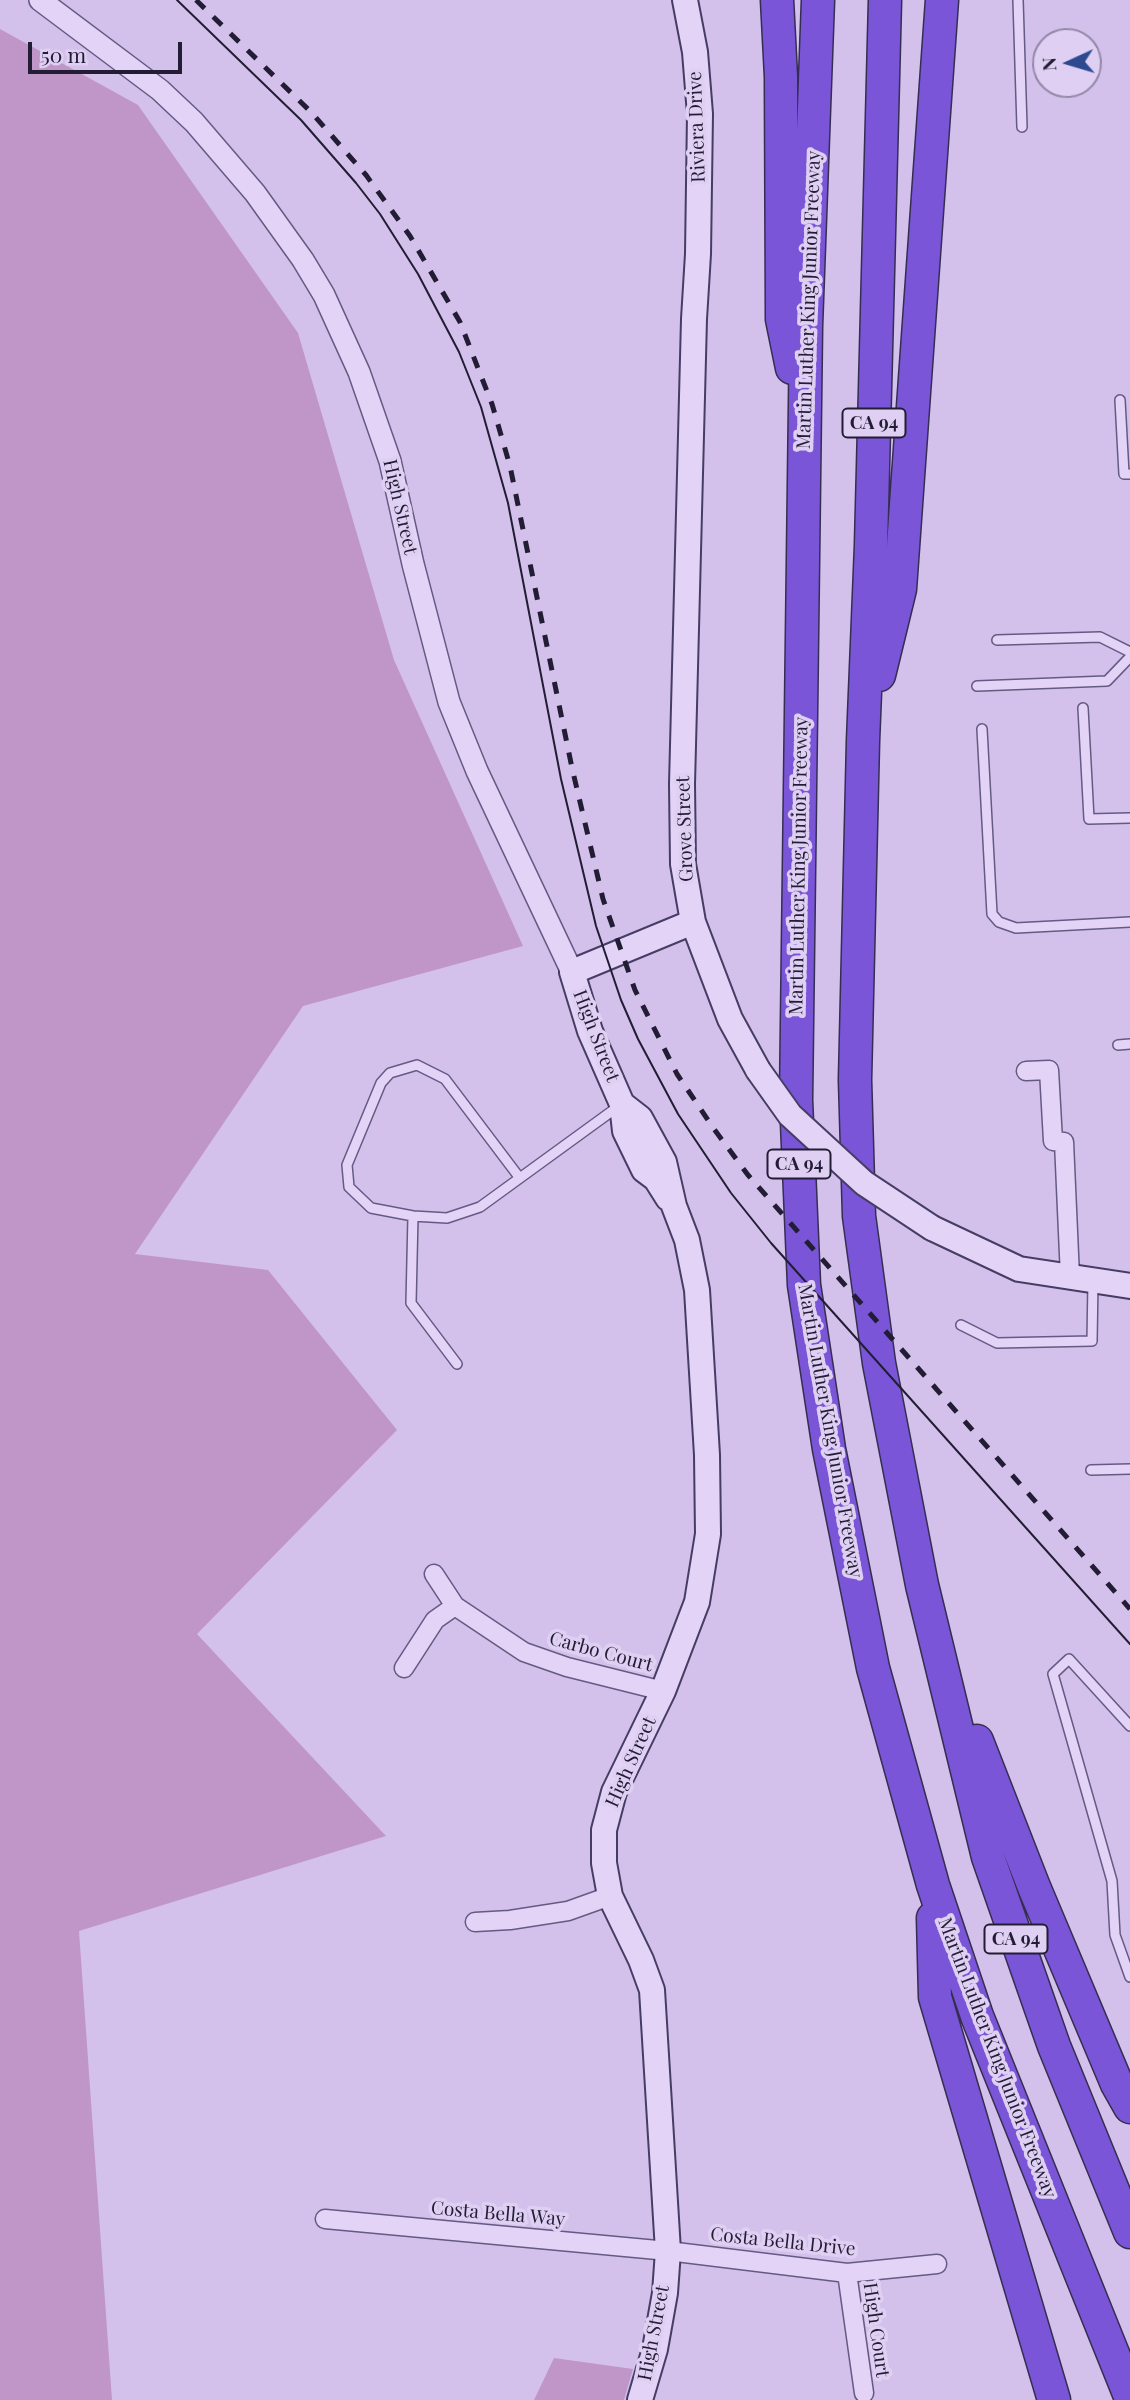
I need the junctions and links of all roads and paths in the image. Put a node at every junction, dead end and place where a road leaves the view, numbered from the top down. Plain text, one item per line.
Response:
1 (40, 0) edge
2 (685, 0) edge
3 (777, 0) edge
4 (818, 0) edge
5 (885, 0) edge
6 (942, 0) edge
7 (1018, 0) edge
8 (1023, 127) dead end
9 (698, 254) joint
10 (1120, 400) dead end
11 (804, 430) junction
12 (1130, 474) edge
13 (996, 640) dead end
14 (1130, 654) edge
15 (977, 686) dead end
16 (1083, 708) dead end
17 (982, 729) dead end
18 (863, 741) junction
19 (1130, 818) edge
20 (693, 922) junction
21 (1130, 922) edge
22 (572, 972) junction
23 (1130, 1044) edge
24 (1118, 1045) dead end
25 (1026, 1071) dead end
26 (622, 1104) junction
27 (519, 1177) junction
28 (413, 1216) junction
29 (1082, 1278) junction
30 (1130, 1286) edge
31 (961, 1325) dead end
32 (457, 1364) dead end
33 (1130, 1469) edge
34 (1091, 1471) dead end
35 (434, 1574) dead end
36 (455, 1606) junction
37 (934, 1635) junction
38 (404, 1668) dead end
39 (663, 1691) junction
40 (1130, 1726) edge
41 (933, 1885) junction
42 (610, 1896) junction
43 (475, 1922) dead end
44 (1130, 1977) edge
45 (1130, 2108) edge
46 (325, 2219) dead end
47 (1130, 2232) edge
48 (668, 2251) junction
49 (937, 2264) dead end
50 (847, 2273) junction
51 (864, 2393) dead end
52 (1130, 2396) edge
53 (640, 2400) edge
54 (1054, 2400) edge

1 - 22 street, High Street
2 - 9 main road, Riviera Drive
3 - 11 highway
4 - 11 highway, Martin Luther King Junior Freeway / CA 94
5 - 18 highway, CA 94
6 - 18 highway
7 - 8 lane
9 - 20 main road, Grove Street
10 - 12 lane
11 - 41 highway, Martin Luther King Junior Freeway / CA 94
13 - 14 lane
14 - 15 lane
16 - 19 lane
17 - 21 lane
18 - 37 highway, CA 94
20 - 22 main road
20 - 29 main road, Grove Street, bridge
22 - 26 main road, High Street
23 - 24 lane
25 - 29 street
26 - 27 lane
26 - 39 main road, High Street
27 - 28 lane
27 - 28 lane
28 - 32 lane
29 - 30 main road, Grove Street
29 - 31 lane
33 - 34 lane
35 - 36 street, Carbo Court
36 - 38 street
36 - 39 street, Carbo Court
37 - 45 highway
37 - 47 highway, CA 94
39 - 42 main road, High Street
40 - 44 lane
41 - 52 highway, Martin Luther King Junior Freeway / CA 94
41 - 54 highway
42 - 43 street
42 - 48 main road, High Street
46 - 48 street, Costa Bella Way
48 - 50 street, Costa Bella Drive
48 - 53 main road, High Street
49 - 50 street, Costa Bella Drive
50 - 51 street, High Court

